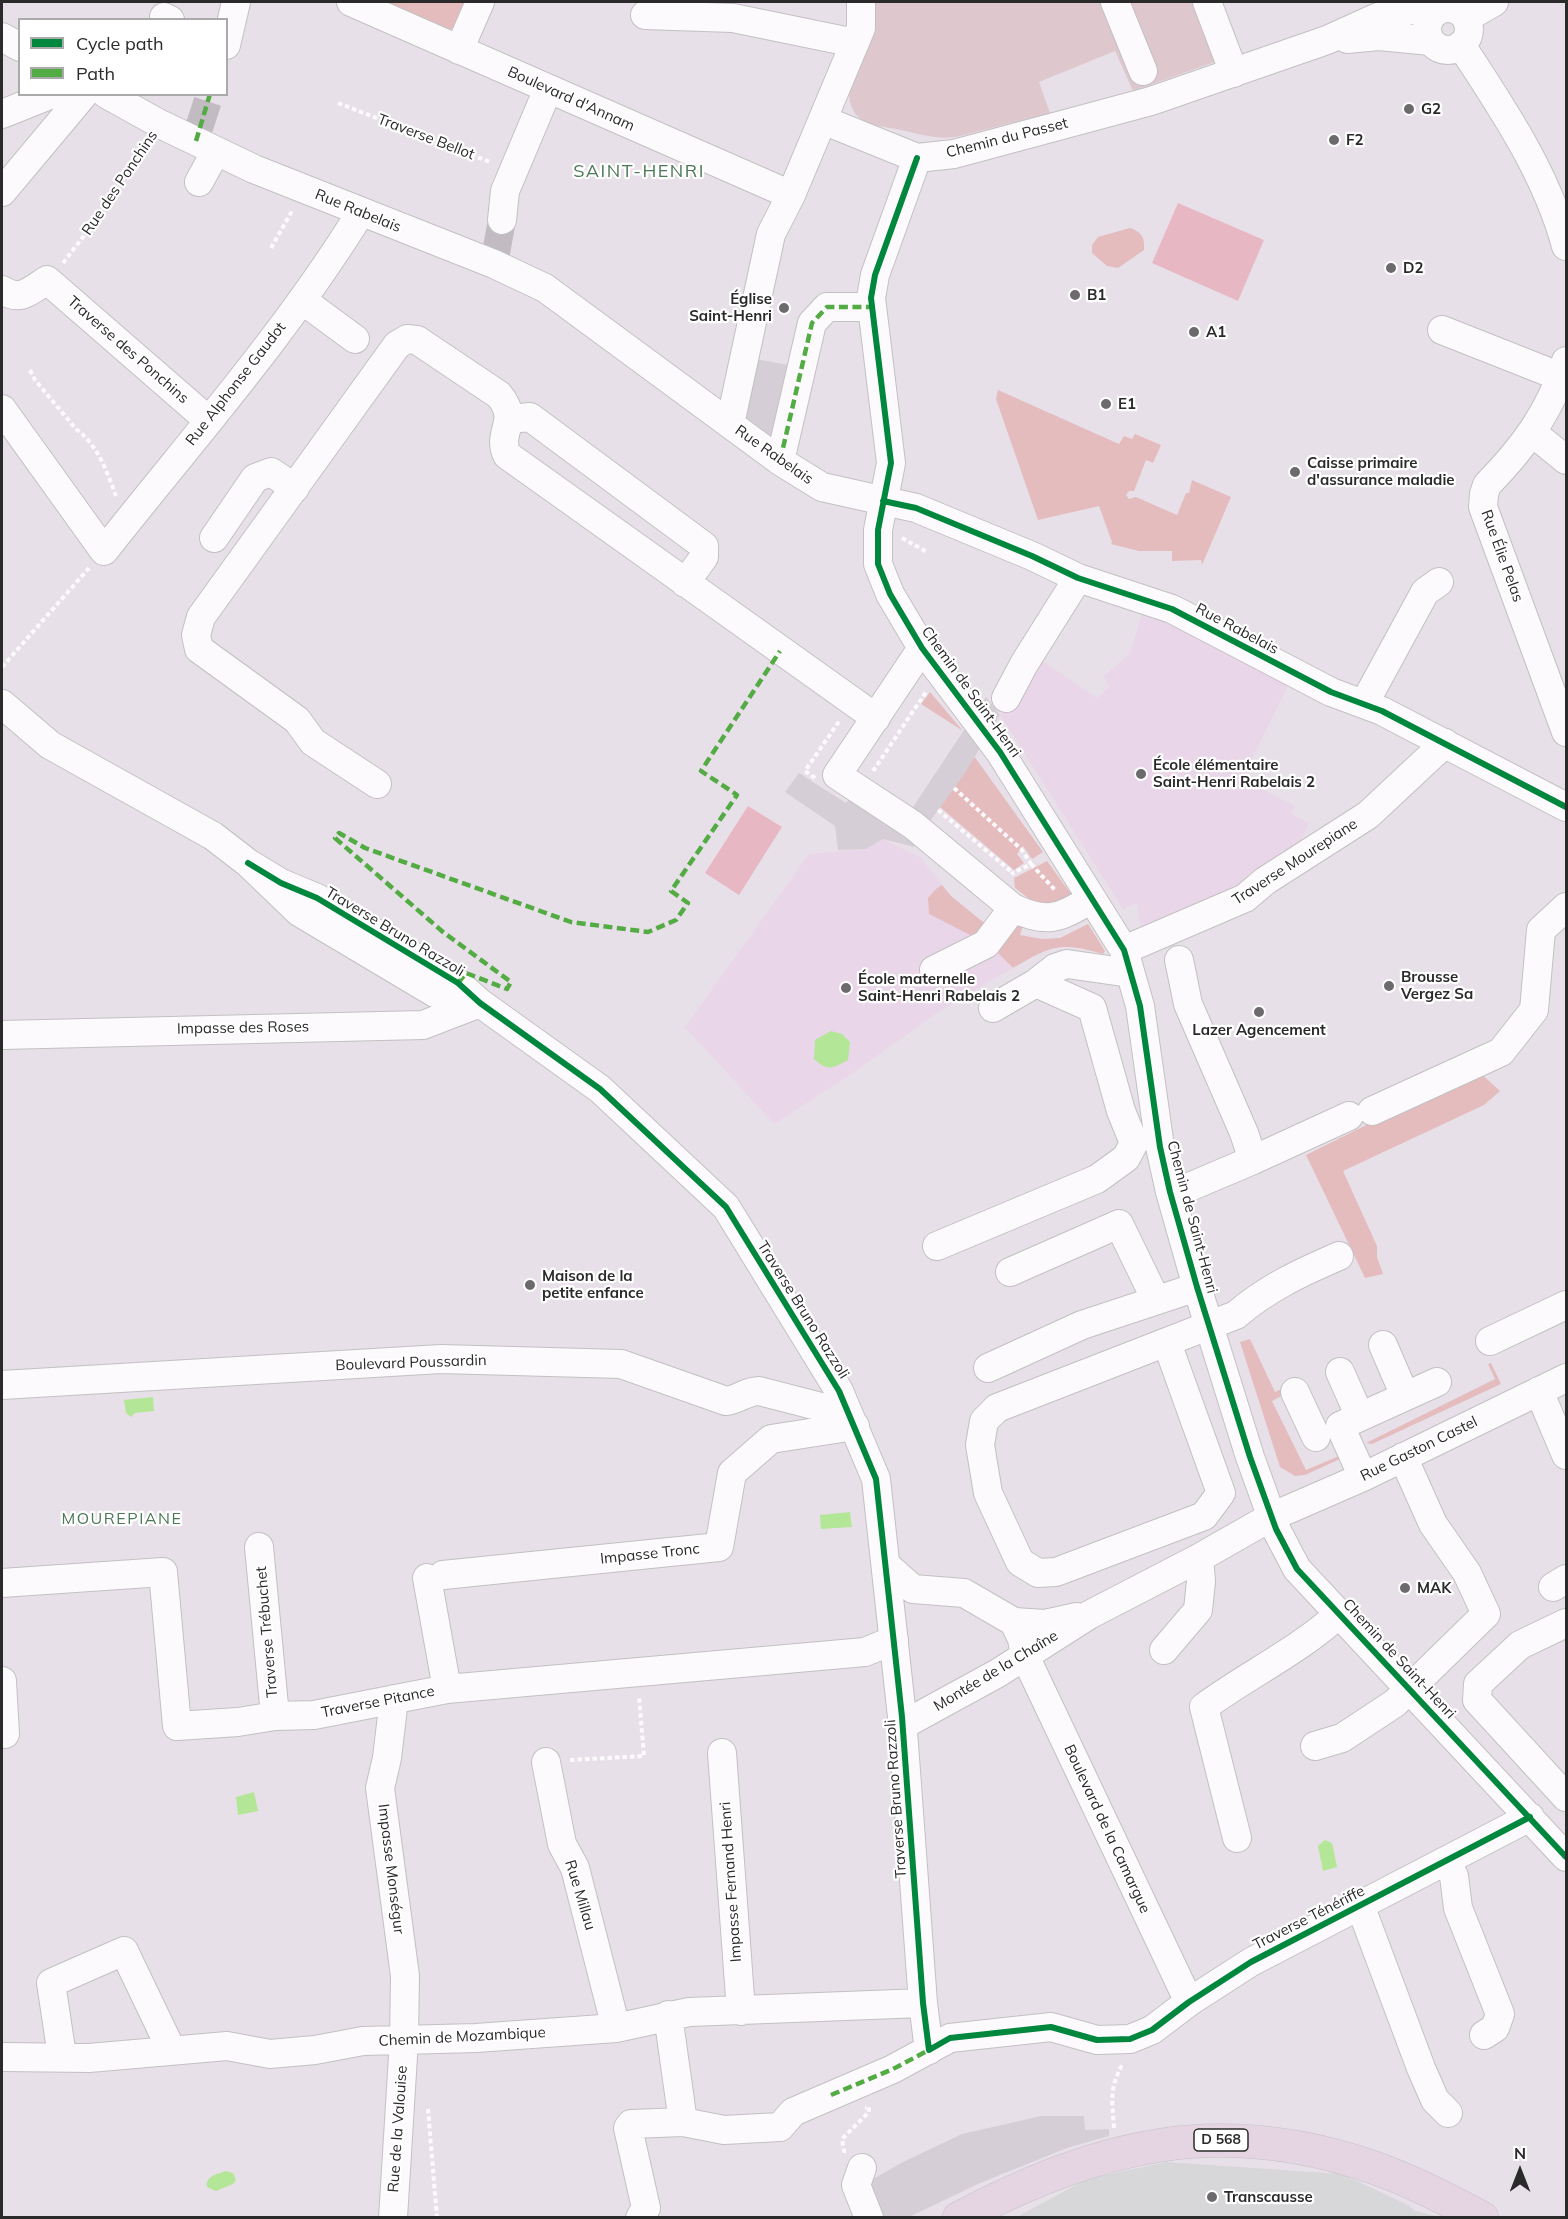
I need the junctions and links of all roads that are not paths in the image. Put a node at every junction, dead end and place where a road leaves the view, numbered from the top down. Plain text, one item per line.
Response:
1 (236, 2) edge
2 (351, 2) edge
3 (480, 2) edge
4 (861, 2) edge
5 (1115, 2) edge
6 (1207, 2) edge
7 (1494, 2) edge
8 (1437, 8) edge
9 (645, 15) dead end
10 (1463, 32) junction
11 (228, 36) edge
12 (2, 37) edge
13 (1327, 40) junction
14 (1431, 41) junction
15 (855, 43) junction
16 (18, 46) edge
17 (459, 50) junction
18 (1143, 70) dead end
19 (1234, 73) junction
20 (548, 89) junction
21 (46, 96) edge
22 (82, 96) edge
23 (110, 96) edge
24 (2, 114) edge
25 (823, 120) junction
26 (204, 140) junction
27 (916, 158) junction
28 (199, 182) dead end
29 (2, 192) edge
30 (791, 195) junction
31 (361, 212) junction
32 (502, 220) tunnel mouth
33 (1566, 246) edge
34 (2, 290) edge
35 (302, 300) junction
36 (872, 308) junction
37 (1442, 330) dead end
38 (355, 339) dead end
39 (1564, 369) edge
40 (2, 409) edge
41 (510, 418) junction
42 (208, 420) junction
43 (730, 424) junction
44 (1533, 433) junction
45 (1566, 460) edge
46 (780, 461) junction
47 (294, 488) junction
48 (883, 501) junction
49 (214, 538) dead end
50 (1078, 578) junction
51 (1439, 582) dead end
52 (685, 583) junction
53 (922, 648) junction
54 (1558, 684) edge
55 (1006, 698) dead end
56 (2, 704) edge
57 (1364, 704) junction
58 (876, 718) junction
59 (1566, 732) edge
60 (1445, 743) junction
61 (377, 784) dead end
62 (1566, 807) edge
63 (1092, 899) junction
64 (1566, 907) edge
65 (1013, 908) junction
66 (1179, 960) dead end
67 (1127, 962) junction
68 (934, 970) dead end
69 (1036, 983) junction
70 (480, 1003) junction
71 (993, 1008) dead end
72 (2, 1035) edge
73 (1252, 1160) junction
74 (1170, 1192) junction
75 (937, 1246) dead end
76 (1339, 1256) dead end
77 (1010, 1272) dead end
78 (1197, 1287) junction
79 (1156, 1300) junction
80 (1566, 1305) edge
81 (1209, 1326) junction
82 (1490, 1341) dead end
83 (1167, 1343) junction
84 (1383, 1345) dead end
85 (988, 1368) dead end
86 (1340, 1372) dead end
87 (1566, 1378) edge
88 (1437, 1382) dead end
89 (2, 1385) edge
90 (1539, 1391) junction
91 (1295, 1392) dead end
92 (1405, 1396) junction
93 (850, 1418) junction
94 (1328, 1432) junction
95 (1566, 1455) edge
96 (1403, 1457) junction
97 (1363, 1477) junction
98 (1271, 1517) junction
99 (259, 1547) dead end
100 (1199, 1558) junction
101 (886, 1566) junction
102 (2, 1583) edge
103 (1340, 1613) junction
104 (1089, 1615) junction
105 (1014, 1623) junction
106 (1566, 1623) edge
107 (894, 1640) junction
108 (1164, 1650) dead end
109 (1025, 1656) junction
110 (2, 1681) edge
111 (447, 1689) junction
112 (1410, 1690) junction
113 (394, 1699) junction
114 (275, 1716) junction
115 (903, 1725) junction
116 (5, 1734) dead end
117 (1315, 1746) dead end
118 (722, 1753) dead end
119 (546, 1762) road end
120 (1566, 1797) edge
121 (1566, 1815) edge
122 (1534, 1822) junction
123 (1237, 1838) dead end
124 (1566, 1857) edge
125 (1445, 1861) junction
126 (1360, 1905) junction
127 (1189, 2002) junction
128 (923, 2003) junction
129 (741, 2011) junction
130 (669, 2016) junction
131 (616, 2028) junction
132 (1484, 2035) dead end
133 (404, 2040) junction
134 (171, 2049) junction
135 (928, 2050) junction
136 (62, 2056) junction
137 (2, 2057) edge
138 (1448, 2113) dead end
139 (683, 2122) junction
140 (858, 2159) road end
141 (393, 2217) edge
142 (640, 2217) edge
143 (869, 2217) edge
144 (959, 2217) edge
145 (1482, 2217) edge

1 - 11 street
2 - 17 street, Boulevard d'Annam
3 - 17 street
4 - 15 street
5 - 18 street
6 - 19 street
7 - 10 street
8 - 10 street
8 - 13 street, Chemin du Passet
8 - 14 street
9 - 15 street
10 - 14 street
10 - 33 street
12 - 16 street
13 - 14 street, Chemin du Passet
13 - 19 street, Chemin du Passet
15 - 25 street
17 - 20 street, Boulevard d'Annam
19 - 27 street, Chemin du Passet
20 - 30 street, Boulevard d'Annam
20 - 32 street
21 - 24 street
22 - 29 street
23 - 26 street, Rue Rabelais
25 - 27 street, Chemin du Passet
25 - 30 street
26 - 28 street
26 - 31 street, Rue Rabelais
27 - 36 street, Chemin de Saint-Henri
30 - 43 street
31 - 35 street, Rue Alphonse Gaudot
31 - 43 street, Rue Rabelais
34 - 42 street, Traverse des Ponchins
35 - 38 street
35 - 42 street, Rue Alphonse Gaudot
36 - 46 street
36 - 48 street, Chemin de Saint-Henri
37 - 39 street
39 - 44 street, Rue Élie Pelas
40 - 42 street, Rue Alphonse Gaudot
41 - 47 street
41 - 52 street
41 - 52 street
43 - 46 street, Rue Rabelais
44 - 45 street
44 - 54 street, Rue Élie Pelas
46 - 48 street, Rue Rabelais
47 - 49 street
47 - 61 street
48 - 50 street, Rue Rabelais
48 - 53 street, Chemin de Saint-Henri
50 - 55 street
50 - 57 street, Rue Rabelais
51 - 57 street
52 - 58 street
53 - 58 street
53 - 63 street, Chemin de Saint-Henri
54 - 59 street, Rue Élie Pelas
56 - 70 street, Traverse Bruno Razzoli
57 - 60 street, Rue Rabelais
58 - 65 street
60 - 62 street, Rue Rabelais
60 - 67 street, Traverse Mourepiane
63 - 65 street
63 - 67 street, Chemin de Saint-Henri
64 - 73 street
65 - 68 street
66 - 73 street
67 - 69 street
67 - 74 street, Chemin de Saint-Henri
69 - 71 street
69 - 75 street
70 - 72 street, Impasse des Roses
70 - 93 street, Traverse Bruno Razzoli
73 - 74 street
74 - 78 street, Chemin de Saint-Henri
76 - 81 street
77 - 79 street
78 - 79 street
78 - 81 street, Chemin de Saint-Henri
79 - 85 street
80 - 82 street
81 - 83 street
81 - 98 street, Chemin de Saint-Henri
83 - 83 street
84 - 92 street
86 - 94 street
87 - 90 street, Rue Gaston Castel
88 - 92 street
89 - 93 street, Boulevard Poussardin
90 - 95 street
90 - 96 street, Rue Gaston Castel
91 - 94 street
92 - 94 street
93 - 101 street, Traverse Bruno Razzoli
93 - 111 street, Impasse Tronc
94 - 97 street
96 - 97 street, Rue Gaston Castel
96 - 112 street
97 - 98 street, Rue Gaston Castel
98 - 100 street, Montée de la Chaîne
98 - 103 street, Chemin de Saint-Henri
99 - 114 street, Traverse Trébuchet
100 - 104 street, Montée de la Chaîne
100 - 108 street
101 - 105 street, Montée de la Chaîne
101 - 107 street, Traverse Bruno Razzoli
102 - 114 street, Traverse Pitance
103 - 112 street, Chemin de Saint-Henri
103 - 123 street
104 - 105 street, Montée de la Chaîne
104 - 109 street, Montée de la Chaîne
105 - 109 street, Boulevard de la Camargue
106 - 120 street
107 - 111 street, Traverse Pitance
107 - 115 street, Traverse Bruno Razzoli
109 - 115 street, Montée de la Chaîne
109 - 127 street, Boulevard de la Camargue
110 - 116 street
111 - 113 street, Traverse Pitance
112 - 117 street
112 - 122 street, Chemin de Saint-Henri
113 - 114 street, Traverse Pitance
113 - 133 street, Impasse Monségur
115 - 128 street, Traverse Bruno Razzoli
118 - 129 street, Impasse Fernand Henri
119 - 131 street, Rue Millau
121 - 122 street, Traverse Ténériffe
122 - 124 street, Chemin de Saint-Henri
122 - 125 street, Traverse Ténériffe
125 - 126 street, Traverse Ténériffe
125 - 132 street
126 - 127 street, Traverse Ténériffe
126 - 138 street
127 - 135 street, Traverse Ténériffe
128 - 129 street, Chemin de Mozambique
128 - 135 street, Traverse Bruno Razzoli
129 - 130 street, Chemin de Mozambique
130 - 131 street, Chemin de Mozambique
130 - 139 street
131 - 133 street, Chemin de Mozambique
133 - 134 street, Chemin de Mozambique
133 - 141 street, Rue de la Valouise
134 - 136 street, Chemin de Mozambique
134 - 136 street
135 - 139 street, Traverse Ténériffe
136 - 137 street, Chemin de Mozambique
139 - 142 street, Traverse Ténériffe
140 - 143 street
144 - 145 main road, D 568

